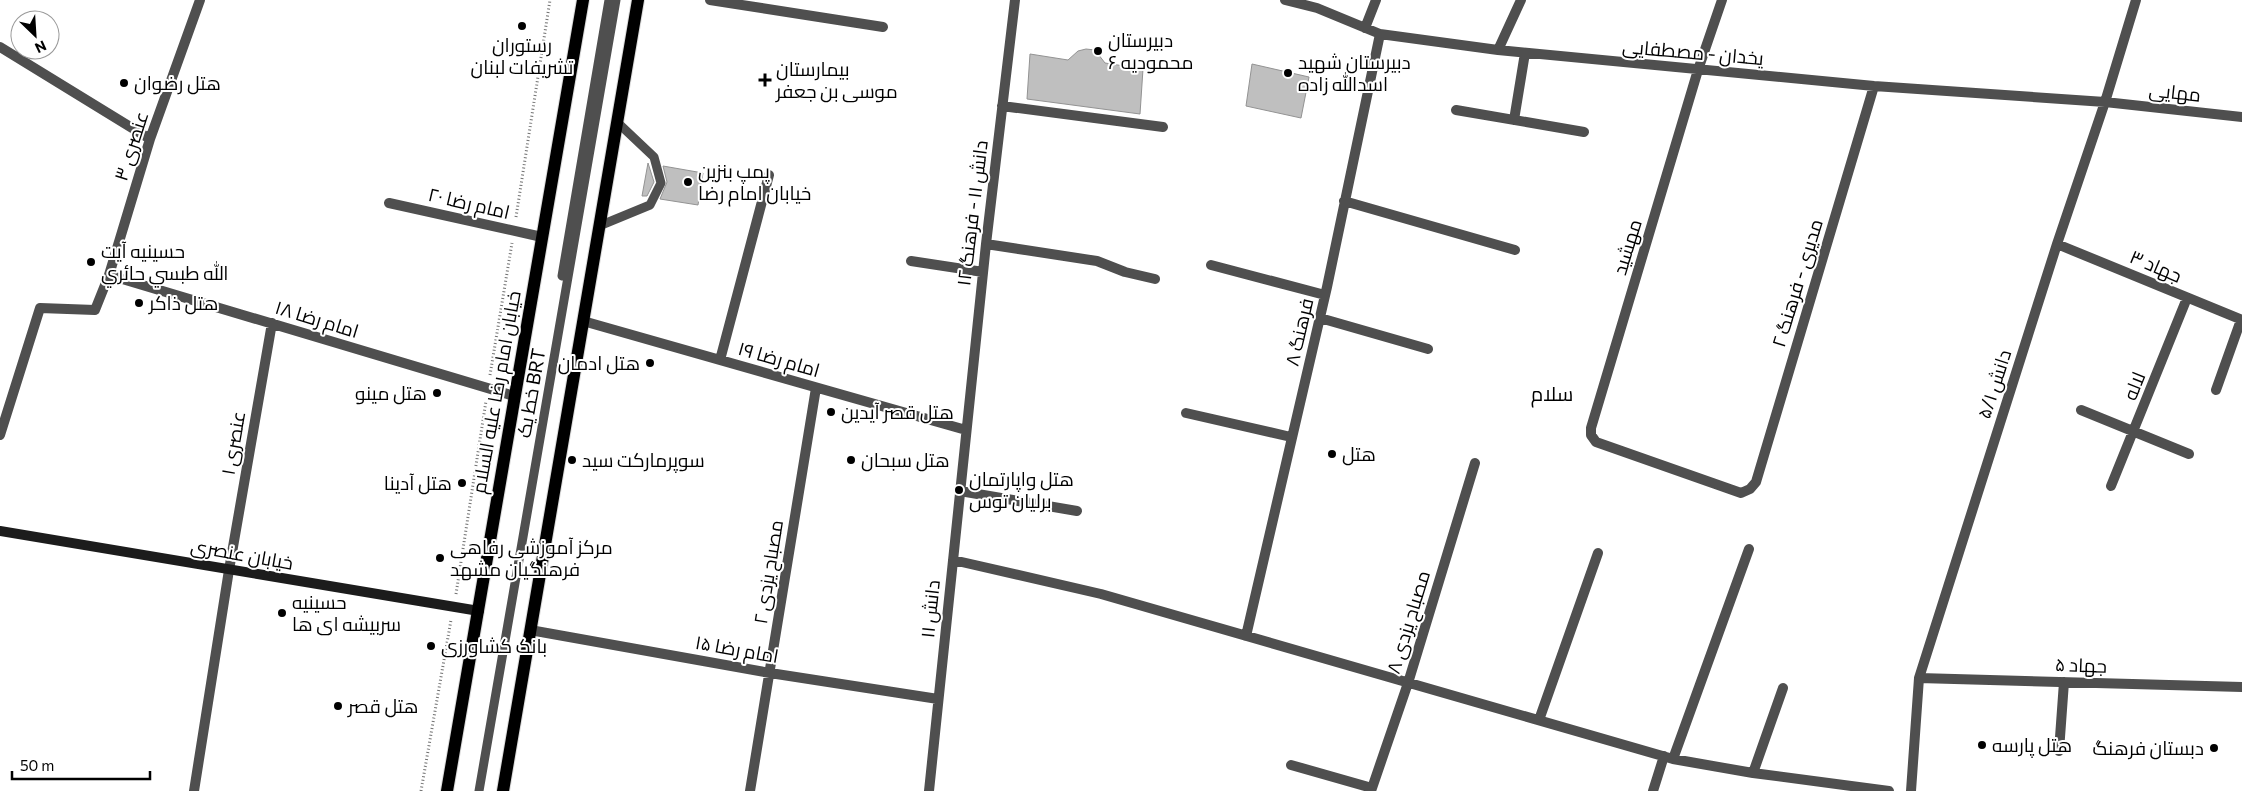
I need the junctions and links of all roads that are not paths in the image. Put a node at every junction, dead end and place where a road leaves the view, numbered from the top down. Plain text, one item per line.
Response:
1 (200, 0) edge
2 (583, 0) edge
3 (609, 0) edge
4 (616, 0) edge
5 (638, 0) edge
6 (710, 0) edge
7 (1015, 0) edge
8 (1285, 0) edge
9 (1376, 0) edge
10 (1521, 0) edge
11 (1722, 0) edge
12 (2136, 0) edge
13 (1318, 4) edge
14 (883, 27) dead end
15 (1365, 28) junction
16 (1380, 34) junction
17 (0, 47) edge
18 (1498, 50) junction
19 (1525, 53) junction
20 (1698, 70) junction
21 (1874, 86) junction
22 (2105, 102) junction
23 (1002, 106) junction
24 (1456, 110) dead end
25 (2242, 117) edge
26 (1514, 120) junction
27 (617, 122) junction
28 (1163, 127) dead end
29 (1584, 132) dead end
30 (150, 140) junction
31 (769, 175) dead end
32 (1344, 201) junction
33 (390, 202) dead end
34 (599, 226) junction
35 (542, 237) junction
36 (986, 244) junction
37 (2057, 244) junction
38 (1515, 250) dead end
39 (911, 261) dead end
40 (1211, 265) dead end
41 (983, 272) junction
42 (109, 275) junction
43 (1155, 279) dead end
44 (1326, 295) junction
45 (2187, 298) junction
46 (1320, 318) junction
47 (2241, 320) edge
48 (583, 321) junction
49 (272, 323) junction
50 (1428, 349) dead end
51 (720, 360) junction
52 (816, 388) junction
53 (2216, 390) dead end
54 (514, 396) junction
55 (2081, 410) dead end
56 (1186, 412) dead end
57 (966, 430) junction
58 (2134, 432) junction
59 (0, 435) edge
60 (1291, 437) junction
61 (2189, 454) dead end
62 (1475, 463) dead end
63 (2111, 486) dead end
64 (1750, 489) joint
65 (960, 491) junction
66 (1077, 511) dead end
67 (0, 531) edge
68 (1749, 549) dead end
69 (1598, 554) dead end
70 (953, 560) junction
71 (229, 570) junction
72 (479, 611) junction
73 (530, 630) junction
74 (1246, 636) junction
75 (770, 673) junction
76 (1919, 678) junction
77 (2064, 682) junction
78 (1408, 683) junction
79 (2242, 687) edge
80 (1782, 688) dead end
81 (938, 699) junction
82 (1539, 720) junction
83 (2059, 751) dead end
84 (1668, 757) junction
85 (1291, 765) dead end
86 (1753, 772) junction
87 (1372, 790) edge
88 (194, 791) edge
89 (447, 791) edge
90 (474, 791) edge
91 (479, 791) edge
92 (503, 791) edge
93 (750, 791) edge
94 (929, 791) edge
95 (1653, 791) edge
96 (1889, 791) edge
97 (1911, 791) edge

1 - 30 street, عنصری ۳
2 - 35 main road, خیابان امام رضا علیه السلام
3 - 90 lane, خط یک BRT
4 - 91 lane, خط یک BRT
5 - 27 main road
6 - 14 street
7 - 23 street, دانش ۱۱ - فرهنگ ۱۲
8 - 13 street, یخدان - مصطفایی
9 - 15 street
10 - 18 street
11 - 20 street, مهشید
12 - 22 street, دانش ۵/۱
13 - 15 street, یخدان - مصطفایی
15 - 16 street, یخدان - مصطفایی
16 - 18 street, یخدان - مصطفایی
16 - 32 street, فرهنگ ۸
17 - 30 street
18 - 19 street, یخدان - مصطفایی
19 - 20 street, یخدان - مصطفایی
19 - 26 street
20 - 21 street, یخدان - مصطفایی
20 - 64 street, مهشید
21 - 22 street, یخدان - مصطفایی
21 - 64 street, مدیری - فرهنگ ۲
22 - 25 street, مهایی
22 - 37 street, دانش ۵/۱
23 - 28 street
23 - 36 street, دانش ۱۱ - فرهنگ ۱۲
24 - 26 street
26 - 29 street
27 - 34 main road
27 - 34 lane
30 - 42 street, عنصری ۳
31 - 51 street
32 - 38 street
32 - 44 street, فرهنگ ۸
33 - 35 street, امام رضا ۲۰
34 - 48 main road
35 - 54 main road, خیابان امام رضا علیه السلام
36 - 41 street, دانش ۱۱ - فرهنگ ۱۲
36 - 43 street
37 - 45 street, جهاد ۳
37 - 76 street, دانش ۵/۱
39 - 41 street
40 - 44 street
41 - 57 street, دانش ۱۱ - فرهنگ ۱۲
42 - 49 street, امام رضا ۱۸
42 - 59 street, عنصری ۳
44 - 46 street, فرهنگ ۸
45 - 47 street, جهاد ۳
45 - 58 street, لاله
46 - 50 street
46 - 60 street, فرهنگ ۸
47 - 53 street
48 - 51 street, امام رضا ۱۹
48 - 73 main road
49 - 54 street, امام رضا ۱۸
49 - 71 street, عنصری ۱
51 - 52 street, امام رضا ۱۹
52 - 57 street, امام رضا ۱۹
52 - 75 street, مصباح یزدی ۲
54 - 72 main road, خیابان امام رضا علیه السلام
55 - 58 street
56 - 60 street
57 - 65 street, دانش ۱۱
58 - 61 street
58 - 63 street, لاله
60 - 74 street, فرهنگ ۸
62 - 78 street, مصباح یزدی ۸
65 - 66 street
65 - 70 street, دانش ۱۱
67 - 71 street, خیابان عنصری
68 - 84 street
69 - 82 street
70 - 74 street
70 - 81 street, دانش ۱۱
71 - 72 street, خیابان عنصری
71 - 88 street, عنصری ۱
72 - 89 main road, خیابان امام رضا علیه السلام
73 - 75 street, امام رضا ۱۵
73 - 92 main road
74 - 78 street
75 - 81 street, امام رضا ۱۵
75 - 93 street, مصباح یزدی ۲
76 - 77 street, جهاد ۵
76 - 97 street, دانش ۵/۱
77 - 79 street, جهاد ۵
77 - 83 street
78 - 82 street
78 - 87 street, مصباح یزدی ۸
80 - 86 street
81 - 94 street, دانش ۱۱
82 - 84 street
84 - 86 street
84 - 95 street
85 - 87 street
86 - 96 street

